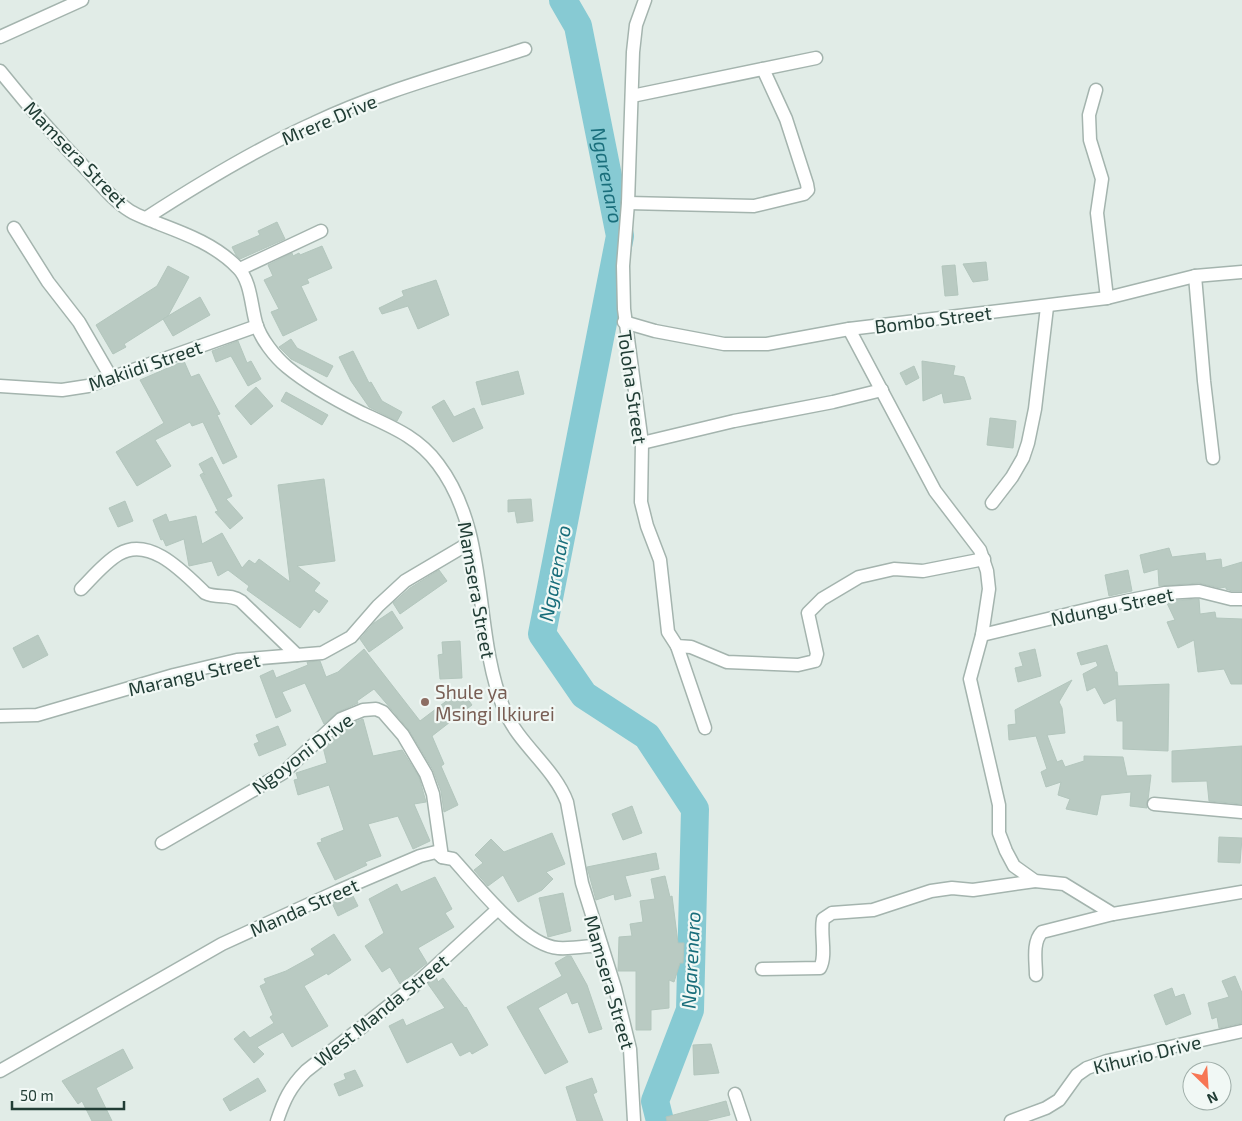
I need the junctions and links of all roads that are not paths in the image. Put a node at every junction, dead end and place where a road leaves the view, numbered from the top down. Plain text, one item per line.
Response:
1 (82, 0) edge
2 (645, 0) edge
3 (0, 37) edge
4 (525, 49) dead end
5 (816, 58) dead end
6 (763, 70) junction
7 (0, 71) edge
8 (1096, 90) dead end
9 (632, 96) junction
10 (628, 203) junction
11 (146, 218) junction
12 (14, 228) dead end
13 (321, 232) dead end
14 (240, 269) junction
15 (1242, 272) edge
16 (1195, 276) junction
17 (1107, 298) junction
18 (1047, 307) junction
19 (624, 322) junction
20 (257, 326) junction
21 (850, 329) junction
22 (112, 379) junction
23 (0, 386) edge
24 (882, 390) junction
25 (642, 444) junction
26 (1214, 458) dead end
27 (992, 503) dead end
28 (471, 542) junction
29 (984, 559) junction
30 (81, 589) dead end
31 (1242, 599) edge
32 (982, 635) junction
33 (677, 646) junction
34 (297, 655) junction
35 (0, 716) edge
36 (706, 728) dead end
37 (1154, 804) dead end
38 (1242, 812) edge
39 (162, 843) dead end
40 (442, 857) junction
41 (1034, 882) junction
42 (1242, 892) edge
43 (498, 910) junction
44 (1113, 914) junction
45 (601, 945) junction
46 (762, 969) dead end
47 (1036, 975) dead end
48 (1242, 1031) edge
49 (0, 1071) edge
50 (735, 1094) dead end
51 (278, 1121) edge
52 (634, 1121) edge
53 (744, 1121) edge
54 (1011, 1121) edge

1 - 3 street
2 - 9 street, Toloha Street
4 - 11 street, Mrere Drive
5 - 6 street
6 - 9 street
6 - 10 street
7 - 11 street, Mamsera Street
8 - 17 street
9 - 10 street, Toloha Street
10 - 19 street, Toloha Street
11 - 14 street, Mamsera Street
12 - 22 street
13 - 14 street
14 - 20 street, Mamsera Street
15 - 16 street, Bombo Street
16 - 17 street, Bombo Street
16 - 26 street
17 - 18 street, Bombo Street
18 - 21 street, Bombo Street
18 - 27 street
19 - 21 street, Bombo Street
19 - 25 street, Toloha Street
20 - 22 street, Makiidi Street
20 - 28 street, Mamsera Street
21 - 24 street
22 - 23 street, Makiidi Street
24 - 25 street
24 - 29 street
25 - 33 street, Toloha Street
28 - 34 street, Marangu Street
28 - 45 street, Mamsera Street
29 - 32 street
29 - 33 street
30 - 34 street
31 - 32 street, Ndungu Street
32 - 41 street
33 - 36 street, Toloha Street
34 - 35 street, Marangu Street
37 - 38 street
39 - 40 street, Ngoyoni Drive
40 - 43 street, Manda Street
40 - 49 street, Manda Street
41 - 44 street
41 - 46 street
42 - 44 street
43 - 45 street, Manda Street
43 - 51 street, West Manda Street
44 - 47 street
45 - 52 street, Mamsera Street
48 - 54 street, Kihurio Drive
50 - 53 street

